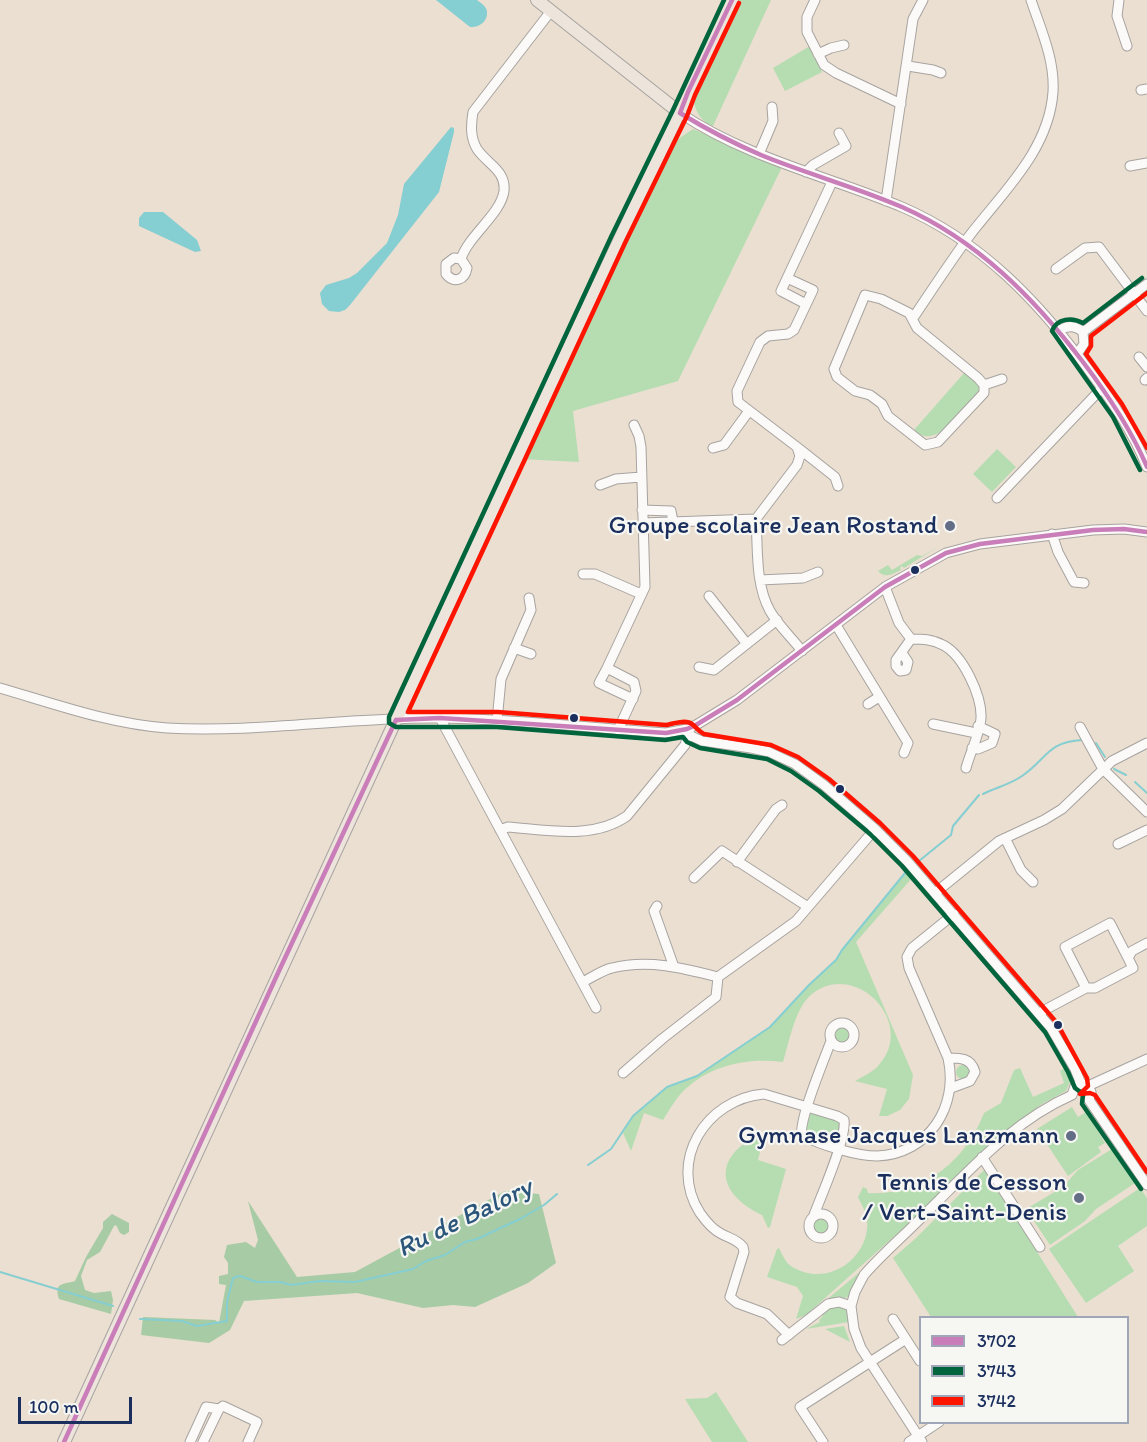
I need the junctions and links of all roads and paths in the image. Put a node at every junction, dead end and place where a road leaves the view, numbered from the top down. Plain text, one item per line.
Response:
1 (537, 0) edge
2 (732, 0) edge
3 (815, 0) edge
4 (923, 0) edge
5 (1031, 0) edge
6 (1119, 0) edge
7 (551, 11) junction
8 (844, 45) dead end
9 (1127, 46) dead end
10 (818, 54) junction
11 (908, 66) junction
12 (941, 73) dead end
13 (901, 104) junction
14 (772, 107) dead end
15 (680, 113) junction
16 (839, 133) dead end
17 (759, 154) junction
18 (1147, 163) edge
19 (1130, 166) dead end
20 (806, 172) junction
21 (832, 182) junction
22 (886, 201) junction
23 (965, 242) junction
24 (461, 259) dead end
25 (1056, 269) dead end
26 (787, 278) junction
27 (1147, 284) edge
28 (1134, 294) junction
29 (806, 304) junction
30 (1147, 310) edge
31 (913, 318) junction
32 (1059, 331) junction
33 (1083, 332) junction
34 (1077, 354) junction
35 (1139, 357) dead end
36 (1147, 368) edge
37 (1002, 379) dead end
38 (984, 385) junction
39 (1102, 388) junction
40 (749, 411) junction
41 (634, 425) dead end
42 (797, 447) junction
43 (713, 448) dead end
44 (1147, 467) edge
45 (641, 477) junction
46 (600, 485) dead end
47 (838, 486) dead end
48 (997, 498) dead end
49 (642, 510) junction
50 (756, 519) junction
51 (673, 522) junction
52 (643, 523) junction
53 (1147, 532) edge
54 (1052, 534) junction
55 (818, 572) dead end
56 (583, 574) dead end
57 (760, 580) junction
58 (1083, 583) dead end
59 (885, 587) junction
60 (641, 594) junction
61 (709, 596) dead end
62 (529, 598) dead end
63 (777, 620) junction
64 (836, 625) junction
65 (911, 639) junction
66 (747, 644) junction
67 (514, 648) junction
68 (802, 651) junction
69 (902, 653) dead end
70 (531, 654) dead end
71 (699, 667) dead end
72 (607, 668) junction
73 (0, 688) edge
74 (879, 697) junction
75 (633, 699) junction
76 (868, 704) dead end
77 (440, 718) junction
78 (396, 720) junction
79 (496, 721) junction
80 (933, 724) dead end
81 (1080, 727) dead end
82 (687, 729) junction
83 (618, 730) junction
84 (977, 730) junction
85 (1147, 743) edge
86 (972, 748) junction
87 (904, 753) dead end
88 (966, 768) dead end
89 (1103, 769) junction
90 (782, 805) dead end
91 (1147, 812) edge
92 (875, 829) junction
93 (500, 830) junction
94 (1147, 830) edge
95 (1005, 838) junction
96 (1118, 844) dead end
97 (737, 862) junction
98 (694, 878) dead end
99 (1033, 882) dead end
100 (935, 893) junction
101 (657, 906) dead end
102 (808, 907) junction
103 (954, 914) junction
104 (1147, 943) edge
105 (1128, 958) junction
106 (674, 967) junction
107 (718, 977) junction
108 (582, 982) junction
109 (1086, 988) junction
110 (596, 1008) dead end
111 (1039, 1013) junction
112 (831, 1041) dead end
113 (948, 1058) junction
114 (1147, 1059) edge
115 (623, 1073) dead end
116 (1084, 1085) junction
117 (951, 1088) junction
118 (1072, 1095) junction
119 (1089, 1100) junction
120 (808, 1106) junction
121 (838, 1148) junction
122 (982, 1157) junction
123 (1147, 1185) edge
124 (814, 1215) dead end
125 (1040, 1247) dead end
126 (851, 1306) junction
127 (893, 1319) dead end
128 (906, 1339) junction
129 (919, 1358) edge
130 (870, 1361) junction
131 (219, 1409) junction
132 (937, 1424) edge
133 (920, 1439) edge
134 (64, 1442) edge
135 (190, 1442) edge
136 (204, 1442) edge
137 (248, 1442) edge
138 (823, 1442) edge
139 (909, 1442) edge

1 - 7 main road
2 - 15 main road
3 - 10 street
4 - 11 street
5 - 23 street
6 - 9 street
7 - 15 main road
7 - 24 street
8 - 10 street
10 - 13 street
11 - 12 street
11 - 13 street
13 - 22 street
14 - 17 street
15 - 17 street
15 - 78 main road
16 - 20 street
17 - 20 street
18 - 19 street
20 - 21 street
21 - 22 street
21 - 26 street
22 - 23 street
23 - 31 street
23 - 32 street
25 - 28 street
26 - 29 street
26 - 29 street
27 - 28 street
28 - 30 street
28 - 33 street
29 - 40 street
31 - 38 street
31 - 38 street
32 - 33 street
32 - 34 street
33 - 34 street
34 - 39 street
35 - 36 street
37 - 38 street
39 - 44 street
39 - 48 street
40 - 42 street
40 - 43 street
41 - 45 street
42 - 47 street
42 - 50 street
45 - 46 street
45 - 49 street
49 - 51 street
49 - 52 street
50 - 51 street
50 - 57 street
51 - 52 street
52 - 60 street
53 - 54 street
54 - 58 street
54 - 59 street
55 - 57 street
56 - 60 street
57 - 63 street
59 - 64 street
59 - 65 street
60 - 72 street
61 - 66 street
62 - 67 street
63 - 66 street
63 - 68 street
64 - 68 street
64 - 74 street
65 - 69 street
65 - 84 street
66 - 71 street
67 - 70 street
67 - 79 street
68 - 82 street
72 - 75 street
72 - 75 street
73 - 78 street
74 - 76 street
74 - 87 street
75 - 83 street
77 - 78 street
77 - 79 street
77 - 93 street
78 - 134 main road
79 - 83 street
80 - 84 street
81 - 89 street
82 - 83 street
82 - 92 street
82 - 93 street
84 - 86 street
84 - 86 street
85 - 89 street
86 - 88 street
89 - 91 street
89 - 95 street
90 - 97 street
92 - 100 street
92 - 102 street
93 - 108 street
94 - 96 street
95 - 99 street
95 - 100 street
97 - 98 street
97 - 102 street
100 - 103 street
101 - 106 street
102 - 107 street
103 - 111 street
103 - 113 street
104 - 105 street
105 - 109 street
105 - 109 street
106 - 107 street
106 - 108 street
107 - 115 street
108 - 110 street
109 - 111 street
111 - 116 street
112 - 120 street
113 - 117 street
113 - 117 street
114 - 116 street
116 - 118 street
116 - 119 street
117 - 121 street
118 - 119 street
118 - 122 street
119 - 123 street
120 - 121 street
120 - 121 street
120 - 126 street
121 - 124 street
122 - 125 street
122 - 126 street
126 - 130 street
127 - 128 street
128 - 129 street
128 - 130 street
130 - 133 street
130 - 138 street
131 - 135 street
131 - 136 street
131 - 137 street
132 - 133 street
133 - 139 street

